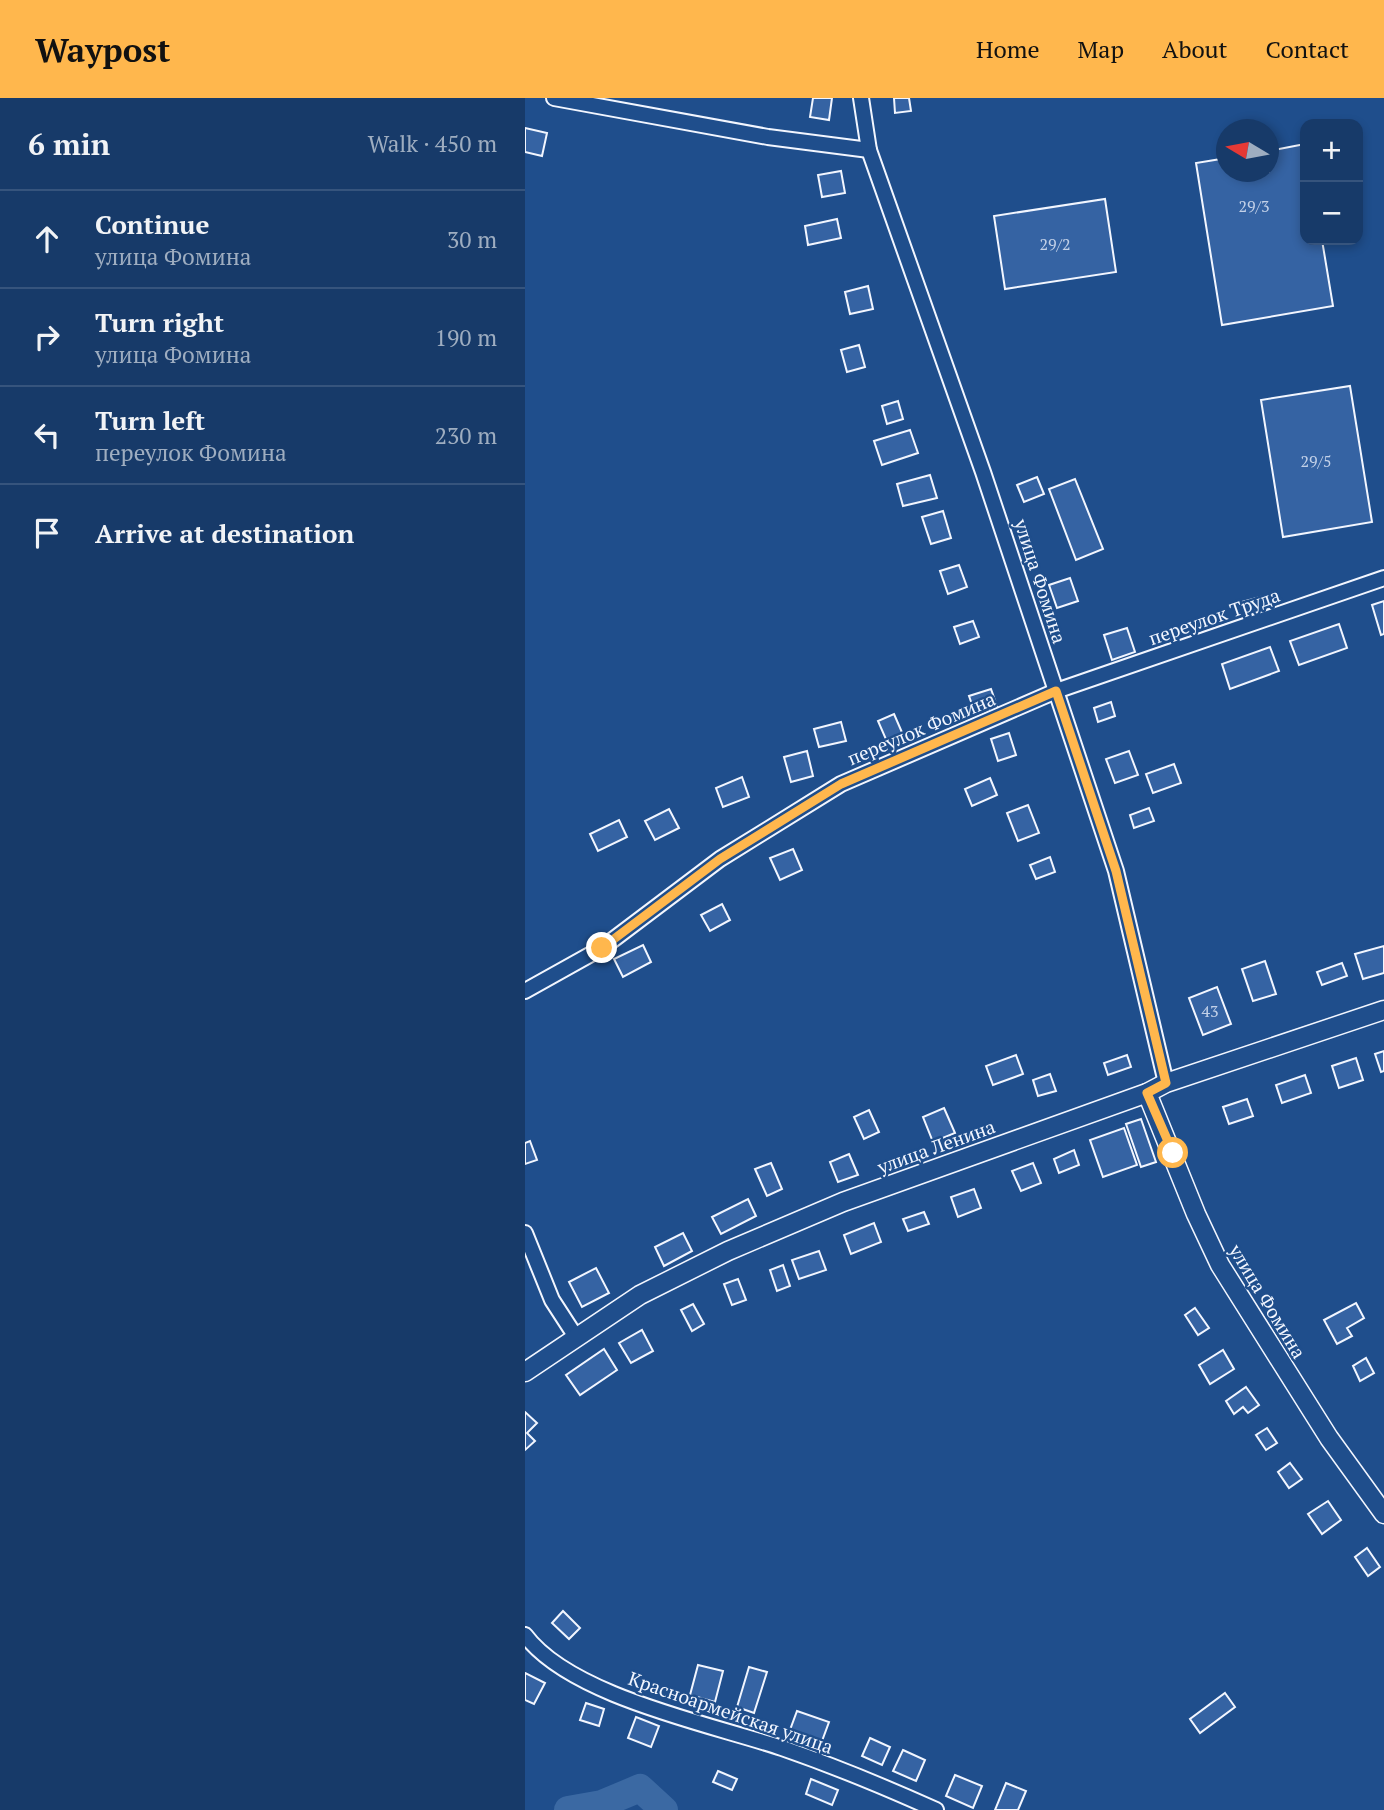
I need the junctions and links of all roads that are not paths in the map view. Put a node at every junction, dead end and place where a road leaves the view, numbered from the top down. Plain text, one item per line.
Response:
1 (554, 98) edge
2 (861, 98) edge
3 (869, 150) junction
4 (1384, 578) edge
5 (1056, 691) junction
6 (525, 991) edge
7 (1384, 1010) edge
8 (1166, 1083) junction
9 (1147, 1093) junction
10 (525, 1233) edge
11 (576, 1337) junction
12 (525, 1372) edge
13 (1384, 1514) edge
14 (525, 1635) edge
15 (936, 1810) edge

1 - 3 street
2 - 3 street, улица Фомина
3 - 5 street, улица Фомина
4 - 5 street, переулок Труда
5 - 6 street, переулок Фомина
5 - 8 street, улица Фомина
7 - 8 street, улица Ленина
8 - 9 street, улица Ленина
9 - 11 street, улица Ленина
9 - 13 street, улица Фомина
10 - 11 street
11 - 12 street, улица Ленина
14 - 15 street, Красноармейская улица

